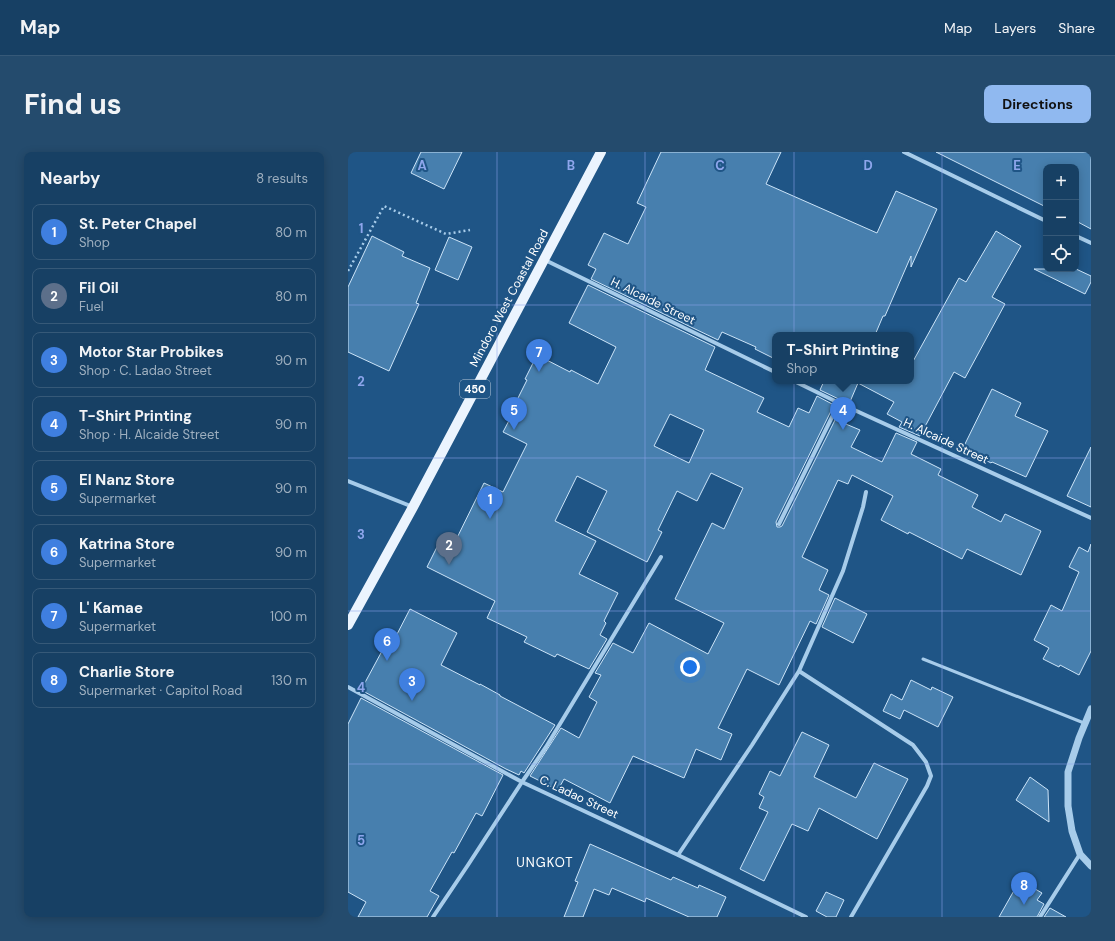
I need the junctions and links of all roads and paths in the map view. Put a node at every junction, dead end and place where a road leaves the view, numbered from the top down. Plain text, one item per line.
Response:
1 (601, 152) edge
2 (904, 152) edge
3 (1043, 220) edge
4 (470, 230) dead end
5 (1079, 237) edge
6 (1091, 243) edge
7 (544, 259) junction
8 (348, 271) edge
9 (772, 371) edge
10 (800, 384) edge
11 (839, 403) junction
12 (348, 481) edge
13 (866, 492) dead end
14 (413, 507) junction
15 (1091, 518) edge
16 (779, 524) dead end
17 (661, 558) dead end
18 (348, 625) edge
19 (923, 659) dead end
20 (799, 671) junction
21 (348, 687) edge
22 (1091, 709) edge
23 (1085, 724) junction
24 (522, 782) junction
25 (1080, 854) junction
26 (678, 855) junction
27 (1091, 866) edge
28 (433, 917) edge
29 (806, 917) edge
30 (851, 917) edge
31 (1040, 917) edge

1 - 7 main road, Mindoro West Coastal Road / 450
2 - 3 street
4 - 8 path
5 - 6 street
7 - 9 street, H. Alcaide Street
7 - 14 main road, Mindoro West Coastal Road / 450
10 - 11 street, H. Alcaide Street
11 - 15 street, H. Alcaide Street
11 - 16 street
12 - 14 street
13 - 20 street
14 - 18 main road, Mindoro West Coastal Road / 450
17 - 24 street
19 - 23 lane
20 - 26 street
20 - 30 street
21 - 24 street, C. Ladao Street
22 - 23 street
23 - 25 street
24 - 26 street, C. Ladao Street
24 - 28 street
25 - 27 street
25 - 31 street
26 - 29 street, C. Ladao Street

